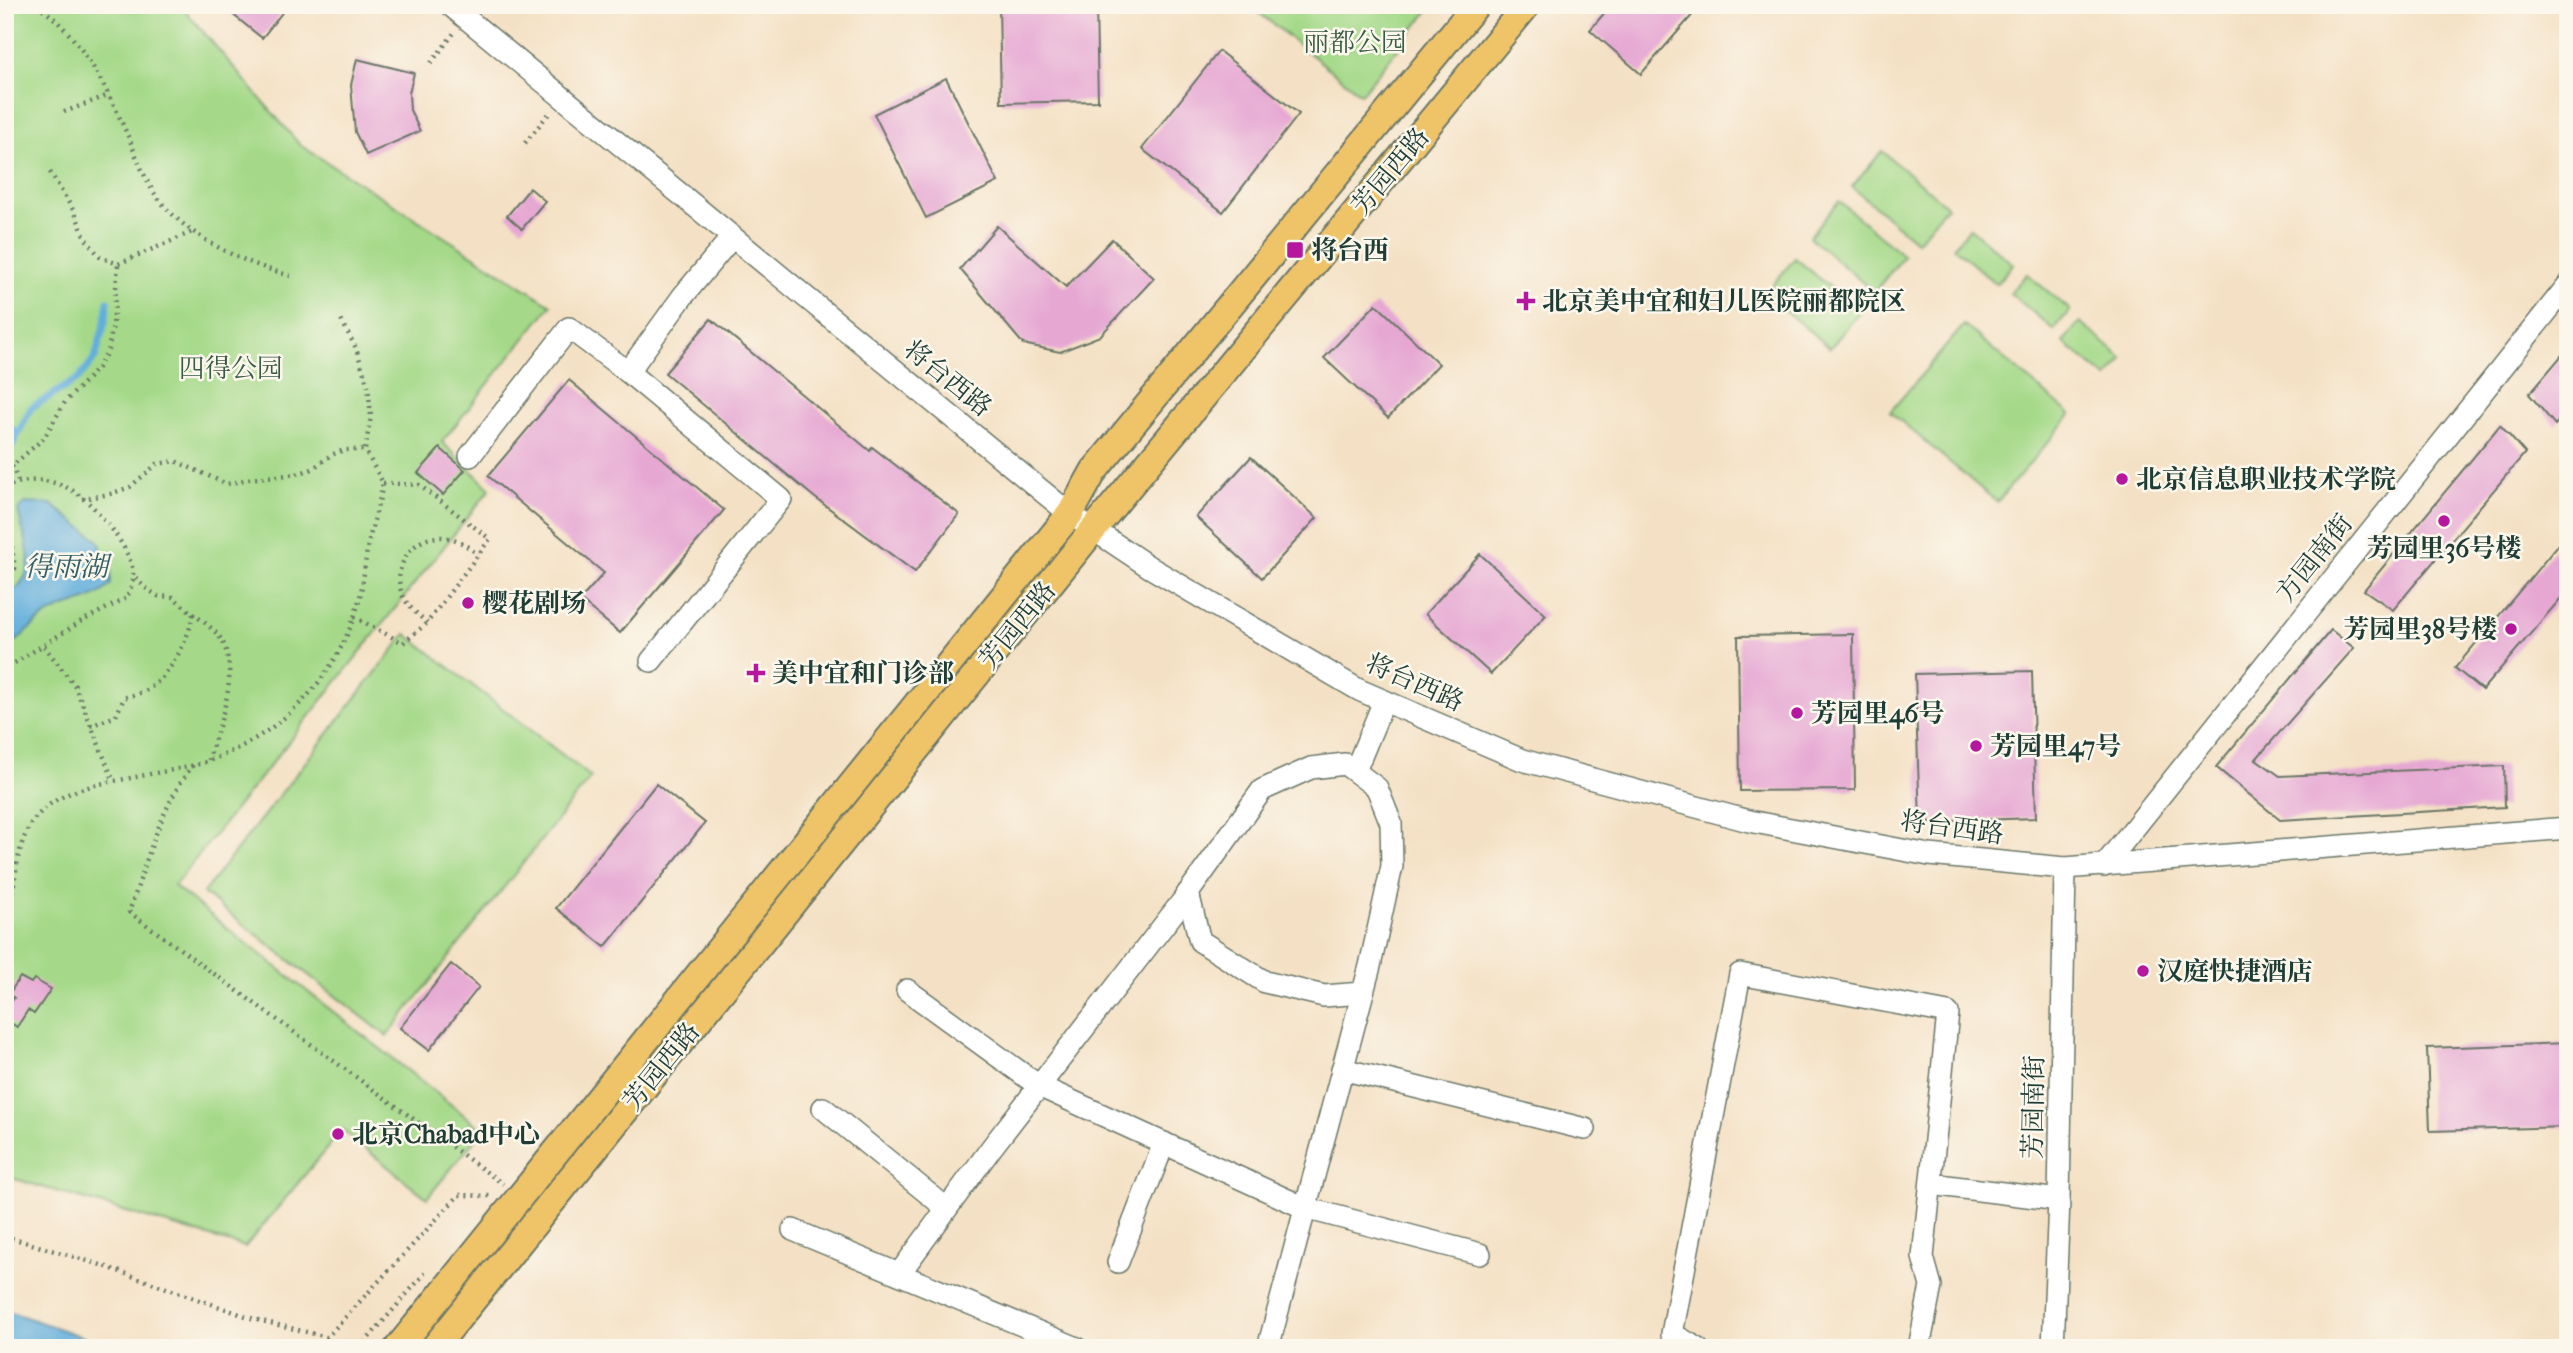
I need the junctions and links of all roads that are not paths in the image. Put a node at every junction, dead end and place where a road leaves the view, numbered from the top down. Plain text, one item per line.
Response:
1 (1476, 5) edge
2 (1527, 5) edge
3 (457, 11) edge
4 (732, 237) junction
5 (2568, 285) edge
6 (628, 372) junction
7 (470, 456) dead end
8 (1070, 514) junction
9 (1093, 530) junction
10 (651, 661) dead end
11 (1384, 701) junction
12 (1355, 771) junction
13 (2568, 828) edge
14 (2104, 866) junction
15 (2065, 868) junction
16 (1188, 893) junction
17 (906, 990) dead end
18 (1363, 993) junction
19 (1342, 1069) junction
20 (1039, 1086) junction
21 (823, 1108) dead end
22 (1586, 1129) dead end
23 (1164, 1143) junction
24 (1931, 1184) junction
25 (2059, 1199) junction
26 (946, 1208) junction
27 (1305, 1208) junction
28 (793, 1230) dead end
29 (1480, 1254) dead end
30 (1118, 1262) dead end
31 (899, 1274) junction
32 (398, 1348) edge
33 (434, 1348) edge
34 (1077, 1348) edge
35 (1268, 1348) edge
36 (1697, 1348) edge
37 (1919, 1348) edge
38 (2053, 1348) edge

1 - 8 main road, 芳园西路
2 - 9 main road, 芳园西路
3 - 4 street, 将台西路
4 - 6 street
4 - 8 street, 将台西路
5 - 14 street, 方园南街
6 - 7 street
6 - 10 street
8 - 9 street, 将台西路
8 - 32 main road, 芳园西路
9 - 11 street, 将台西路
9 - 33 main road, 芳园西路
11 - 12 street
11 - 15 street, 将台西路
12 - 16 street
12 - 18 street
13 - 14 street, 将台西路
14 - 15 street, 将台西路
15 - 25 street, 芳园南街
16 - 18 street
16 - 20 street
17 - 20 street
18 - 19 street
19 - 22 street
19 - 27 street
20 - 23 street
20 - 26 street
21 - 26 street
23 - 27 street
23 - 30 street
24 - 25 street
24 - 36 street
24 - 37 street
25 - 38 street, 芳园南街
26 - 31 street
27 - 29 street
27 - 35 street
28 - 31 street
31 - 34 street

